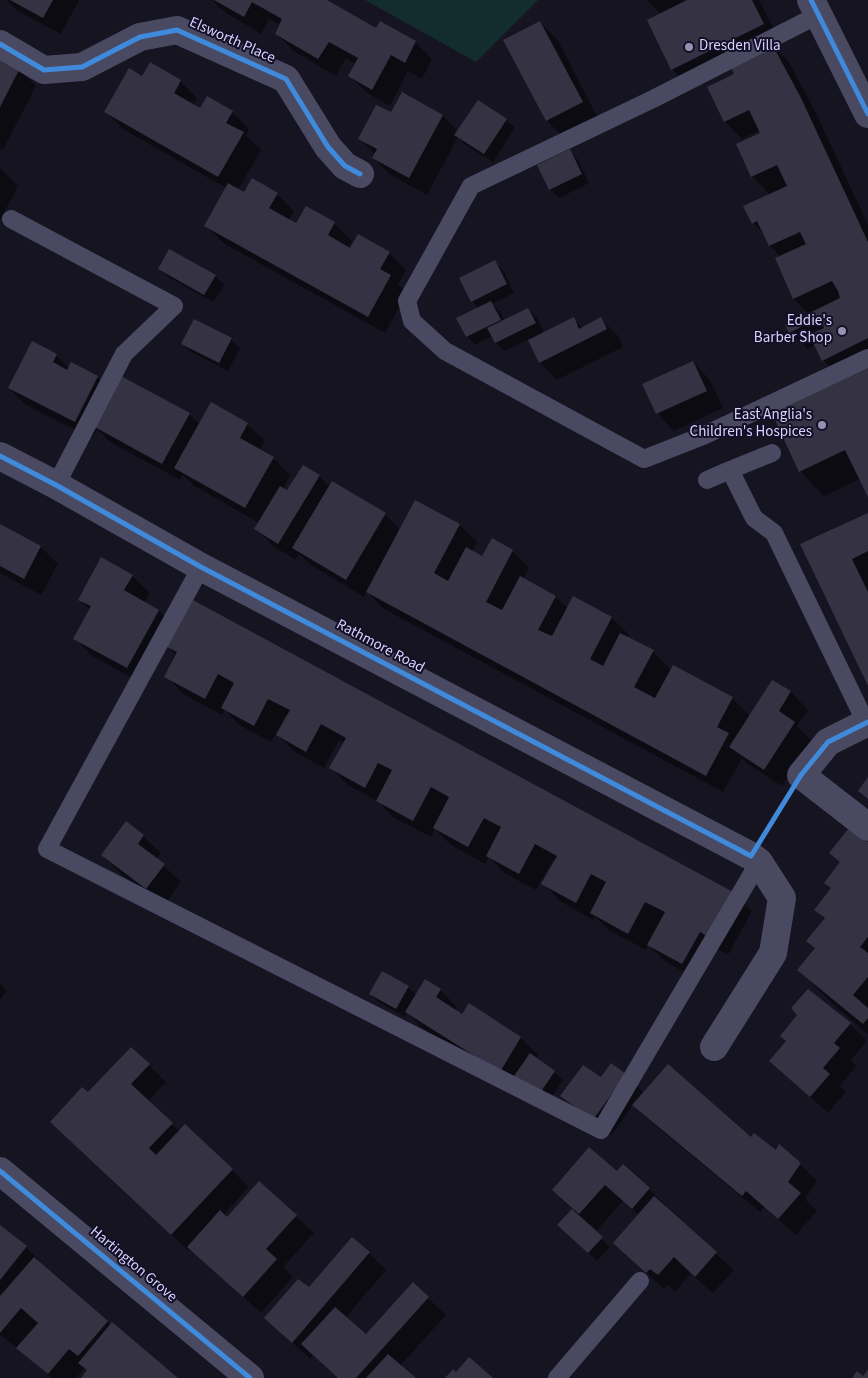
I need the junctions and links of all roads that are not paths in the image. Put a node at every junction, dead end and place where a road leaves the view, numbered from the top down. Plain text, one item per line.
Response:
1 (815, 7) edge
2 (0, 44) edge
3 (868, 114) edge
4 (360, 174) dead end
5 (11, 219) dead end
6 (868, 358) edge
7 (772, 453) dead end
8 (0, 456) edge
9 (730, 470) junction
10 (707, 480) dead end
11 (56, 485) junction
12 (201, 566) junction
13 (867, 723) edge
14 (868, 827) edge
15 (755, 859) junction
16 (714, 1047) dead end
17 (0, 1171) edge
18 (640, 1281) dead end
19 (250, 1378) edge
20 (557, 1378) edge

1 - 3 street
1 - 6 lane
2 - 4 street, Elsworth Place
5 - 11 lane
7 - 9 lane
8 - 11 street, Rathmore Road
9 - 10 lane
9 - 13 lane
11 - 12 street, Rathmore Road
12 - 15 street, Rathmore Road
12 - 15 lane
13 - 14 street
15 - 16 street
17 - 19 street, Hartington Grove
18 - 20 lane

